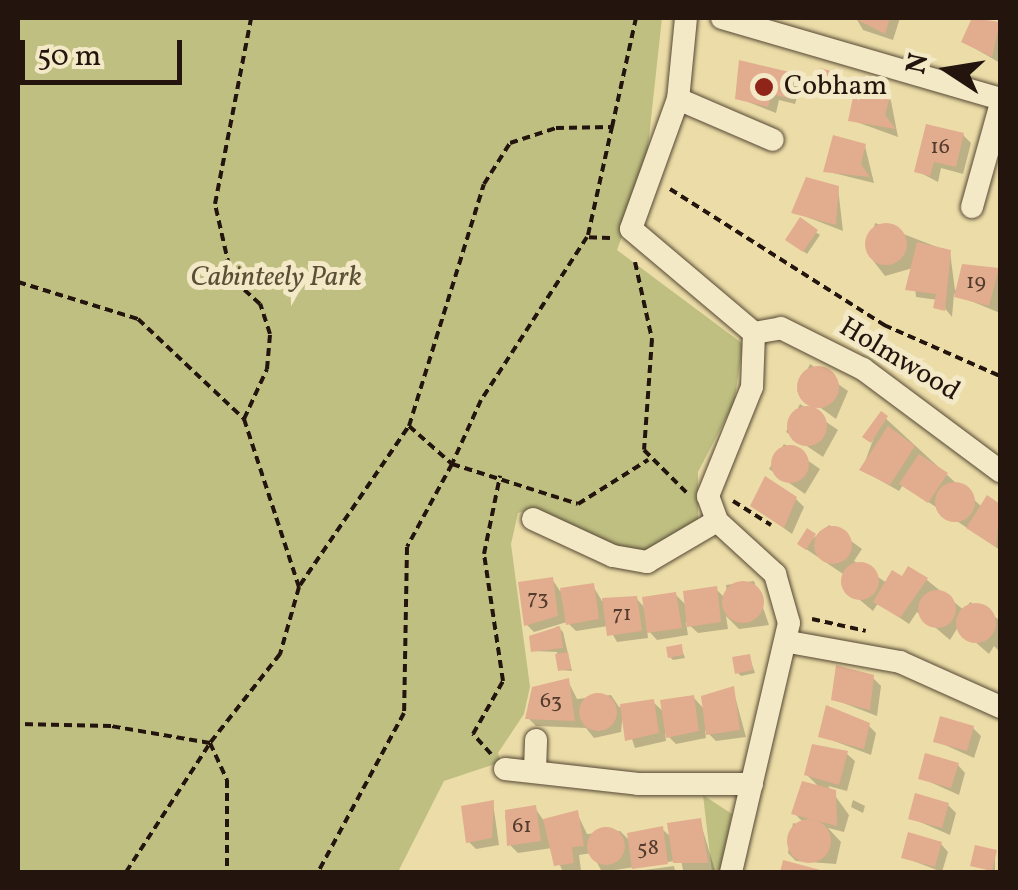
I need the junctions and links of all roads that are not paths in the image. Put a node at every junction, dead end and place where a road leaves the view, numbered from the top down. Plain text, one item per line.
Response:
1 (686, 18) edge
2 (722, 18) edge
3 (1000, 99) edge
4 (678, 100) junction
5 (1000, 108) edge
6 (773, 140) dead end
7 (972, 207) dead end
8 (754, 334) junction
9 (1000, 471) edge
10 (721, 502) junction
11 (533, 519) dead end
12 (790, 642) junction
13 (1000, 707) edge
14 (536, 740) dead end
15 (502, 765) road end
16 (535, 770) junction
17 (752, 784) junction
18 (731, 872) edge

1 - 4 street
2 - 3 street
4 - 6 street
4 - 8 street
5 - 7 street
8 - 9 street, Holmwood
8 - 10 street
10 - 11 street
10 - 12 street
12 - 13 street
12 - 17 street
14 - 16 street
15 - 16 street
16 - 17 street
17 - 18 street

